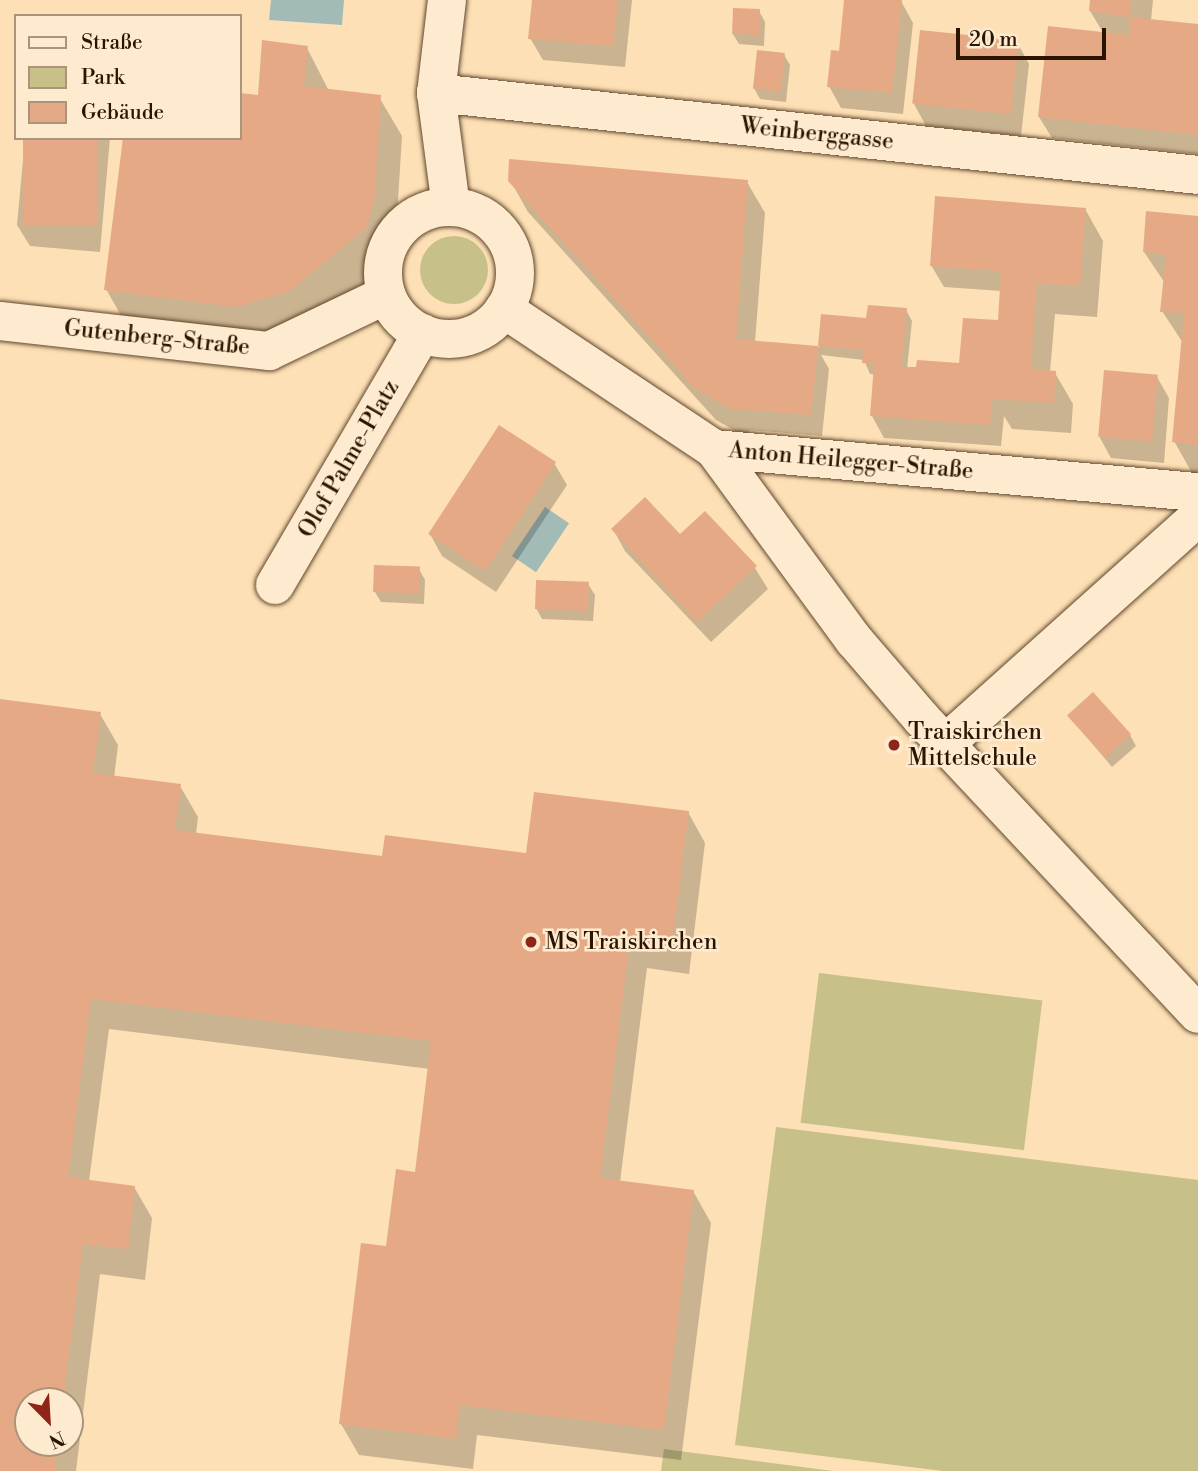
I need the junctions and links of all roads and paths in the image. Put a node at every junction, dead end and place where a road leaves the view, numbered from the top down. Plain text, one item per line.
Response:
1 (447, 0) edge
2 (436, 93) junction
3 (1198, 174) edge
4 (451, 207) junction
5 (386, 295) junction
6 (504, 309) junction
7 (0, 321) edge
8 (422, 333) junction
9 (714, 449) junction
10 (1198, 492) edge
11 (1198, 517) edge
12 (275, 585) dead end
13 (945, 744) junction
14 (1198, 1014) edge

1 - 2 street
2 - 3 street, Weinberggasse
2 - 4 street
4 - 5 street
4 - 6 street
5 - 7 street, Gutenberg-Straße
5 - 8 street
6 - 8 street
6 - 9 street, Anton Heilegger-Straße
8 - 12 street, Olof Palme-Platz
9 - 10 street, Anton Heilegger-Straße
9 - 13 street
11 - 13 street
13 - 14 street

